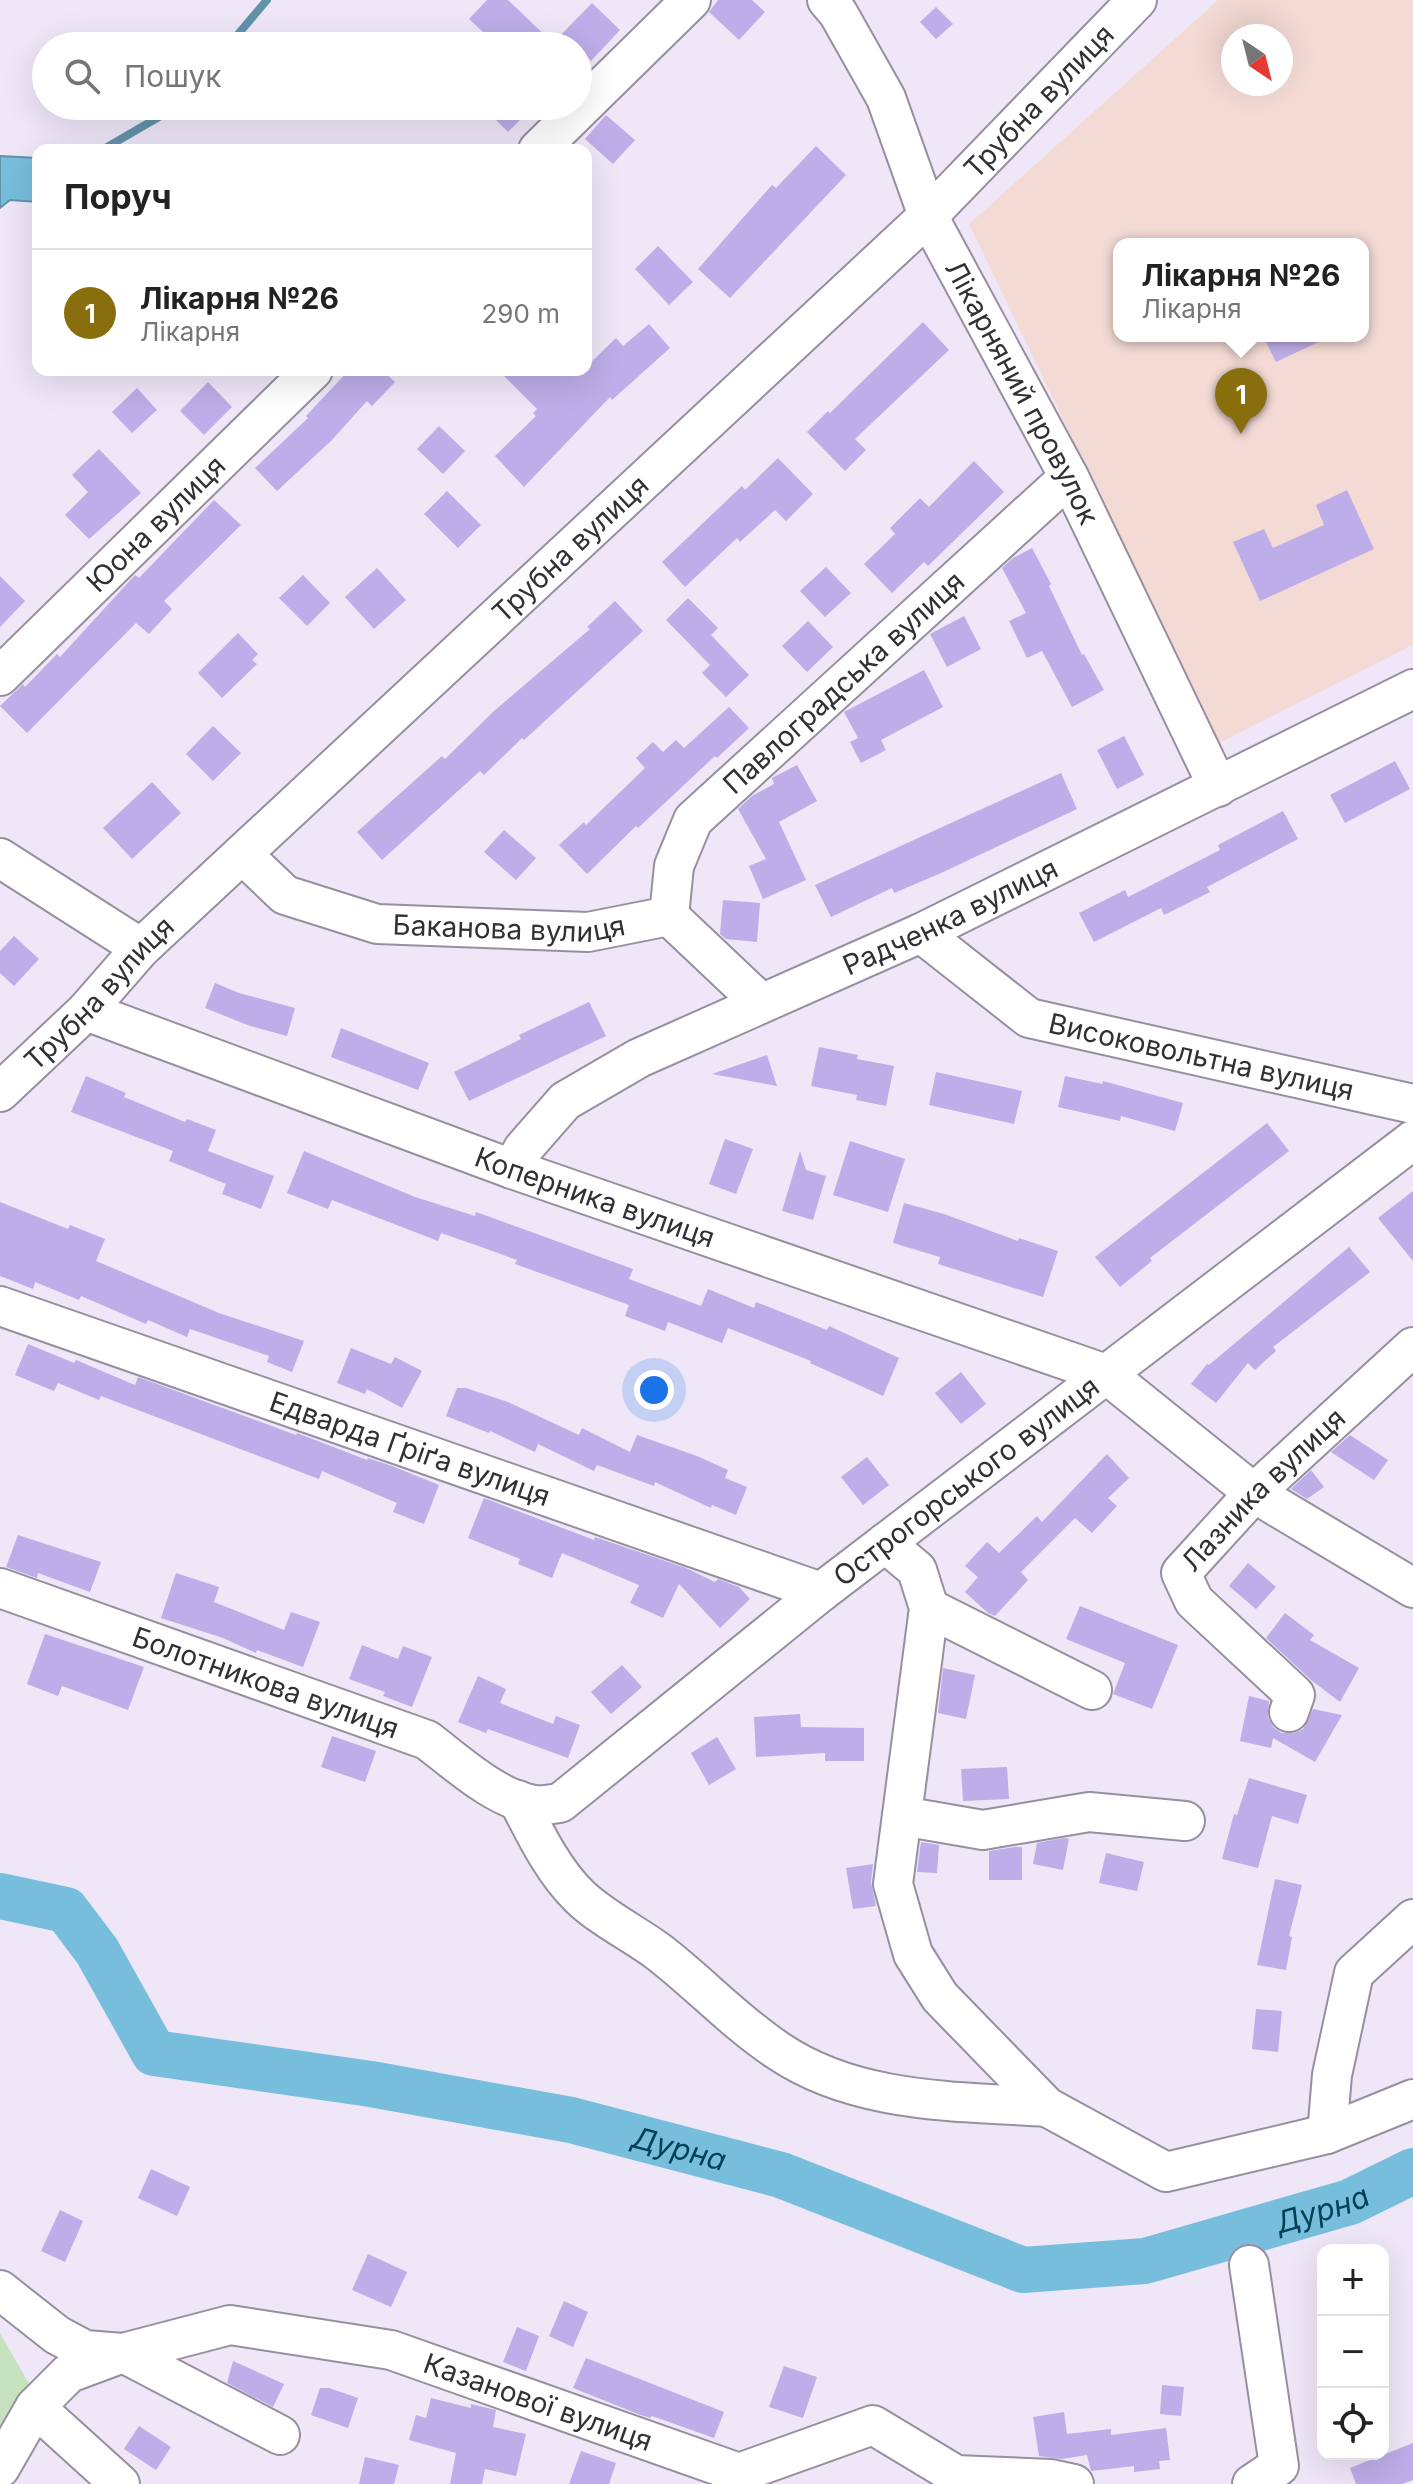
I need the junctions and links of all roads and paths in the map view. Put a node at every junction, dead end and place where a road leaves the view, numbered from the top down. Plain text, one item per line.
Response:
1 (691, 0) edge
2 (827, 0) edge
3 (1137, 0) edge
4 (592, 97) edge
5 (569, 120) edge
6 (544, 144) edge
7 (928, 216) junction
8 (307, 376) edge
9 (1069, 477) junction
10 (0, 676) edge
11 (1413, 689) edge
12 (1218, 787) junction
13 (242, 854) junction
14 (0, 858) edge
15 (669, 916) junction
16 (921, 933) junction
17 (141, 948) junction
18 (760, 1002) junction
19 (86, 1011) junction
20 (0, 1092) edge
21 (1413, 1104) edge
22 (1413, 1140) edge
23 (512, 1169) junction
24 (0, 1306) edge
25 (1413, 1347) edge
26 (1106, 1374) junction
27 (1254, 1493) junction
28 (885, 1543) junction
29 (0, 1588) edge
30 (1413, 1588) edge
31 (821, 1592) junction
32 (929, 1608) junction
33 (1092, 1690) dead end
34 (1289, 1712) dead end
35 (518, 1800) junction
36 (902, 1816) junction
37 (1185, 1821) dead end
38 (1413, 1919) edge
39 (1413, 2099) edge
40 (1047, 2107) junction
41 (1327, 2134) junction
42 (1249, 2265) dead end
43 (0, 2290) edge
44 (123, 2353) junction
45 (35, 2407) junction
46 (280, 2435) dead end
47 (0, 2468) edge
48 (744, 2478) edge
49 (120, 2484) edge
50 (1074, 2484) edge
51 (1252, 2484) edge

1 - 4 street
2 - 7 street, Лікарняний провулок
3 - 7 street, Трубна вулиця
5 - 6 street
7 - 9 street, Лікарняний провулок
7 - 13 street, Трубна вулиця
8 - 10 street, Юона вулиця
9 - 12 street, Лікарняний провулок
9 - 15 street, Павлоградська вулиця
11 - 12 street, Радченка вулиця
12 - 16 street, Радченка вулиця
13 - 15 street, Баканова вулиця
13 - 17 street, Трубна вулиця
14 - 17 street
15 - 18 street
16 - 18 street, Радченка вулиця
16 - 21 street, Високовольтна вулиця
17 - 19 street, Трубна вулиця
18 - 23 street, Радченка вулиця
19 - 20 street, Трубна вулиця
19 - 23 street, Коперника вулиця
22 - 26 street, Острогорського вулиця
23 - 26 street, Коперника вулиця
24 - 31 street, Едварда Ґріґа вулиця
25 - 27 street, Лазника вулиця
26 - 27 street, Коперника вулиця
26 - 28 street, Острогорського вулиця
27 - 30 street, Коперника вулиця
27 - 34 street, Лазника вулиця
28 - 31 street, Острогорського вулиця
28 - 32 street
29 - 35 street, Болотникова вулиця
31 - 35 street, Острогорського вулиця
32 - 33 street
32 - 36 street
35 - 40 street
36 - 37 street
36 - 40 street
38 - 41 street
39 - 41 street
40 - 41 street
42 - 51 street
43 - 44 street, Казанової вулиця
44 - 45 street
44 - 46 street
44 - 48 street, Казанової вулиця
45 - 47 street
45 - 49 street
48 - 50 street, Казанової вулиця

